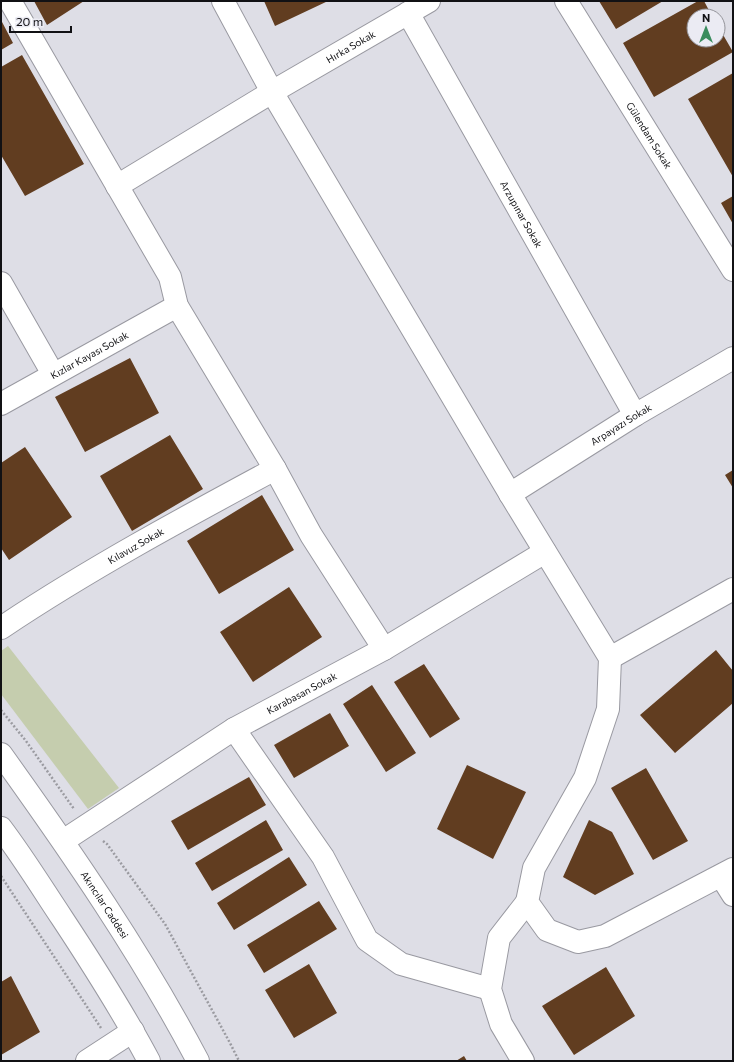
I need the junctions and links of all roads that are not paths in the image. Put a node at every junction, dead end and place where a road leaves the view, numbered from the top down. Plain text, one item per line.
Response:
1 (10, 1) edge
2 (223, 1) edge
3 (429, 1) edge
4 (566, 1) edge
5 (408, 13) junction
6 (272, 92) junction
7 (117, 186) junction
8 (733, 270) edge
9 (1, 283) edge
10 (177, 306) junction
11 (733, 358) edge
12 (53, 374) junction
13 (1, 404) edge
14 (635, 415) junction
15 (274, 469) junction
16 (510, 494) junction
17 (545, 552) junction
18 (733, 589) edge
19 (1, 628) edge
20 (384, 649) junction
21 (610, 658) junction
22 (234, 729) junction
23 (1, 754) edge
24 (1, 828) edge
25 (63, 841) junction
26 (727, 873) edge
27 (733, 895) edge
28 (527, 902) junction
29 (490, 989) junction
30 (133, 1031) junction
31 (87, 1061) edge
32 (149, 1061) edge
33 (198, 1061) edge
34 (523, 1061) edge

1 - 7 street
2 - 6 street
3 - 5 street, Hırka Sokak
4 - 8 street, Gülendam Sokak
5 - 6 street, Hırka Sokak
5 - 14 street, Arzupınar Sokak
6 - 7 street, Hırka Sokak
6 - 16 street
7 - 10 street
9 - 12 street
10 - 12 street, Kızlar Kayası Sokak
10 - 15 street
11 - 14 street, Arpayazı Sokak
12 - 13 street, Kızlar Kayası Sokak
14 - 16 street, Arpayazı Sokak
15 - 19 street, Kılavuz Sokak
15 - 20 street
16 - 17 street
17 - 20 street, Karabasan Sokak
17 - 21 street
18 - 21 street
20 - 22 street, Karabasan Sokak
21 - 28 street
22 - 25 street, Karabasan Sokak
22 - 29 street
23 - 25 street, Akıncılar Caddesi
24 - 30 street
25 - 33 street, Akıncılar Caddesi
26 - 27 street
26 - 28 street
28 - 29 street
29 - 34 street
30 - 31 street
30 - 32 street

